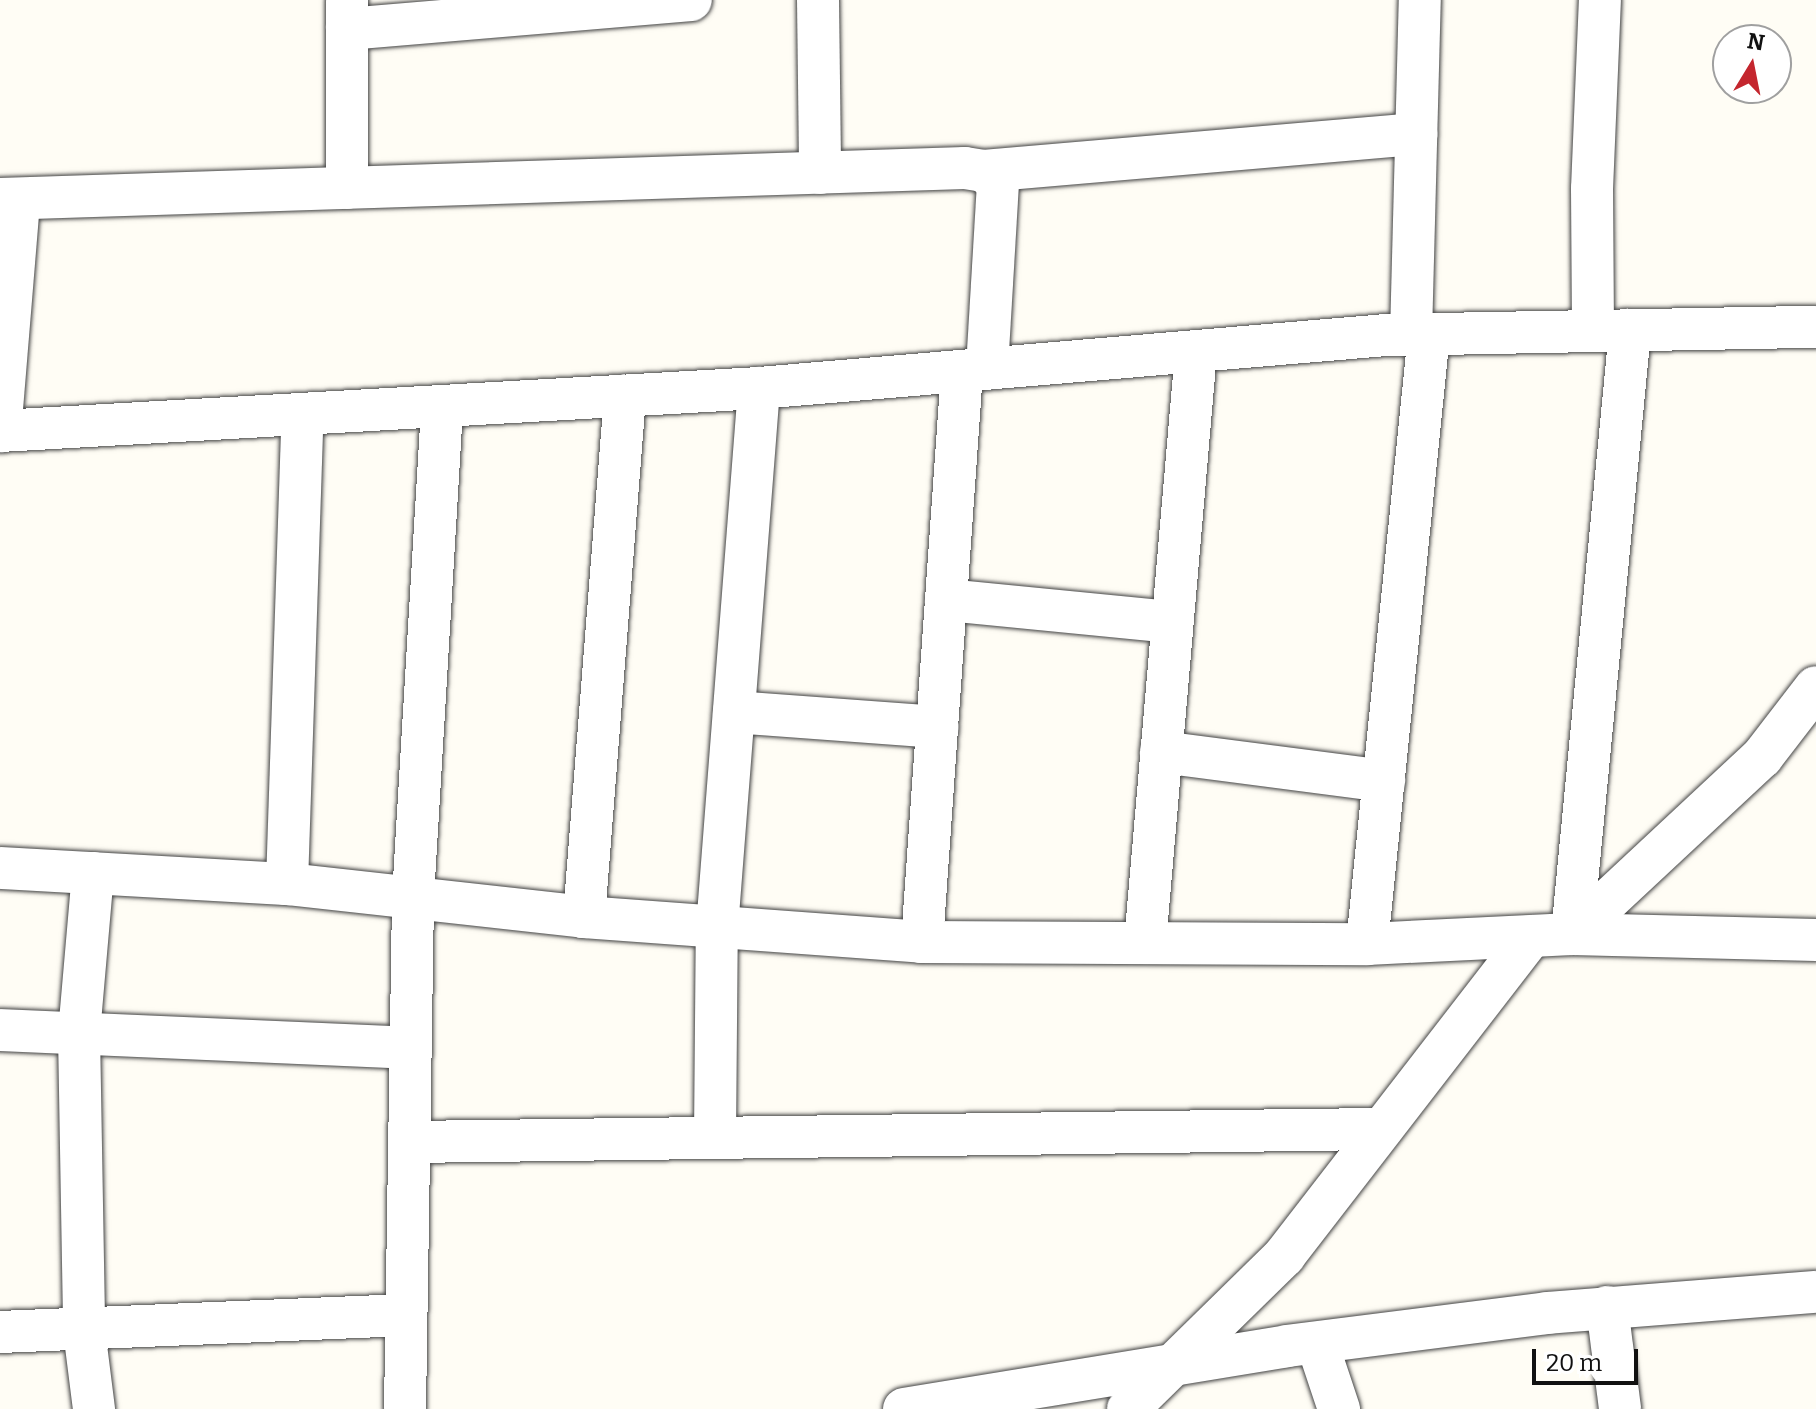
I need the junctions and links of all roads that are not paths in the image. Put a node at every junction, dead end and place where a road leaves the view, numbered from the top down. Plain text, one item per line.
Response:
1 (691, 0) edge
2 (818, 0) edge
3 (1420, 0) edge
4 (1600, 0) edge
5 (347, 15) edge
6 (1416, 134) junction
7 (984, 171) junction
8 (820, 173) junction
9 (347, 188) junction
10 (10, 200) edge
11 (1816, 327) edge
12 (1612, 331) junction
13 (1420, 335) junction
14 (1196, 352) junction
15 (975, 370) junction
16 (759, 388) junction
17 (625, 396) junction
18 (442, 406) junction
19 (303, 414) junction
20 (946, 600) junction
21 (1172, 622) junction
22 (1816, 687) edge
23 (734, 712) junction
24 (937, 727) junction
25 (1161, 752) junction
26 (1384, 781) junction
27 (0, 868) edge
28 (93, 873) junction
29 (287, 884) junction
30 (413, 897) junction
31 (584, 917) junction
32 (717, 928) junction
33 (1572, 934) junction
34 (1531, 936) junction
35 (1816, 940) edge
36 (922, 942) junction
37 (1145, 943) junction
38 (1367, 944) junction
39 (0, 1030) edge
40 (79, 1033) junction
41 (410, 1048) junction
42 (1381, 1129) junction
43 (715, 1137) junction
44 (409, 1142) junction
45 (1816, 1292) edge
46 (1607, 1307) junction
47 (406, 1315) junction
48 (84, 1330) junction
49 (0, 1332) edge
50 (1317, 1343) junction
51 (1167, 1369) junction
52 (94, 1409) edge
53 (405, 1409) edge
54 (904, 1409) edge
55 (1128, 1409) edge
56 (1339, 1409) edge
57 (1620, 1409) edge

1 - 5 street
2 - 8 street
3 - 6 street
4 - 12 street
5 - 9 street
6 - 7 street
6 - 13 street
7 - 8 street
7 - 15 street
8 - 9 street
9 - 10 street
10 - 19 street
11 - 12 street
12 - 13 street
12 - 33 street
13 - 14 street
13 - 26 street
14 - 15 street
14 - 21 street
15 - 16 street
15 - 20 street
16 - 17 street
16 - 23 street
17 - 18 street
17 - 31 street
18 - 19 street
18 - 30 street
19 - 29 street
20 - 21 street
20 - 24 street
21 - 25 street
22 - 33 street
23 - 24 street
23 - 32 street
24 - 36 street
25 - 26 street
25 - 37 street
26 - 38 street
27 - 28 street
28 - 29 street
28 - 40 street
29 - 30 street
30 - 31 street
30 - 41 street
31 - 32 street
32 - 36 street
32 - 43 street
33 - 34 street
33 - 35 street
34 - 38 street
34 - 42 street
36 - 37 street
37 - 38 street
39 - 40 street
40 - 41 street
40 - 48 street
41 - 44 street
42 - 43 street
42 - 51 street
43 - 44 street
44 - 47 street
45 - 46 street
46 - 50 street
46 - 57 street
47 - 48 street
47 - 53 street
48 - 49 street
48 - 52 street
50 - 51 street
50 - 56 street
51 - 54 street
51 - 55 street

